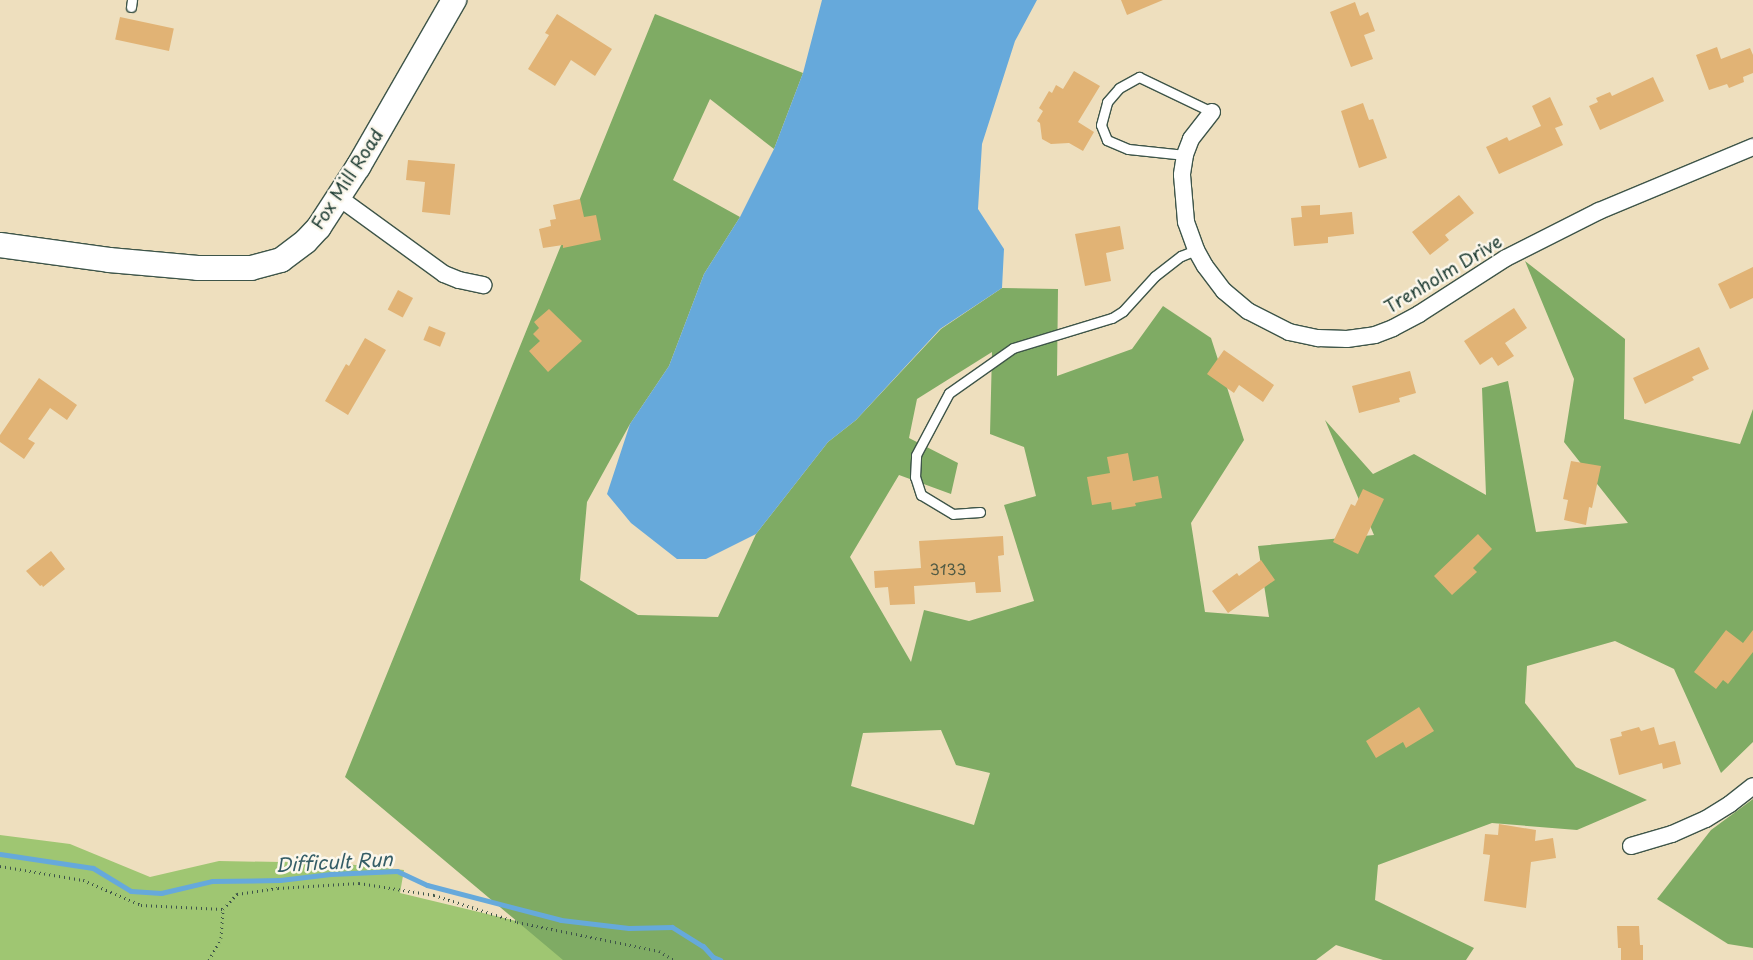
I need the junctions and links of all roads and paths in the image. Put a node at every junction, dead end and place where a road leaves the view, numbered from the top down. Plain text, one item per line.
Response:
1 (454, 0) edge
2 (1212, 112) joint
3 (1753, 147) edge
4 (1185, 155) junction
5 (338, 197) junction
6 (0, 245) edge
7 (1196, 250) junction
8 (483, 285) dead end
9 (980, 512) dead end
10 (1753, 786) edge
11 (1631, 846) dead end
12 (0, 866) edge
13 (223, 908) junction
14 (209, 960) edge
15 (674, 960) edge

1 - 5 main road, Fox Mill Road
2 - 4 street, Trenholm Drive
2 - 4 lane
3 - 7 street, Trenholm Drive
4 - 7 street, Trenholm Drive
5 - 6 main road, Fox Mill Road
5 - 8 street
7 - 9 lane
10 - 11 street
12 - 13 path
13 - 14 path
13 - 15 path

